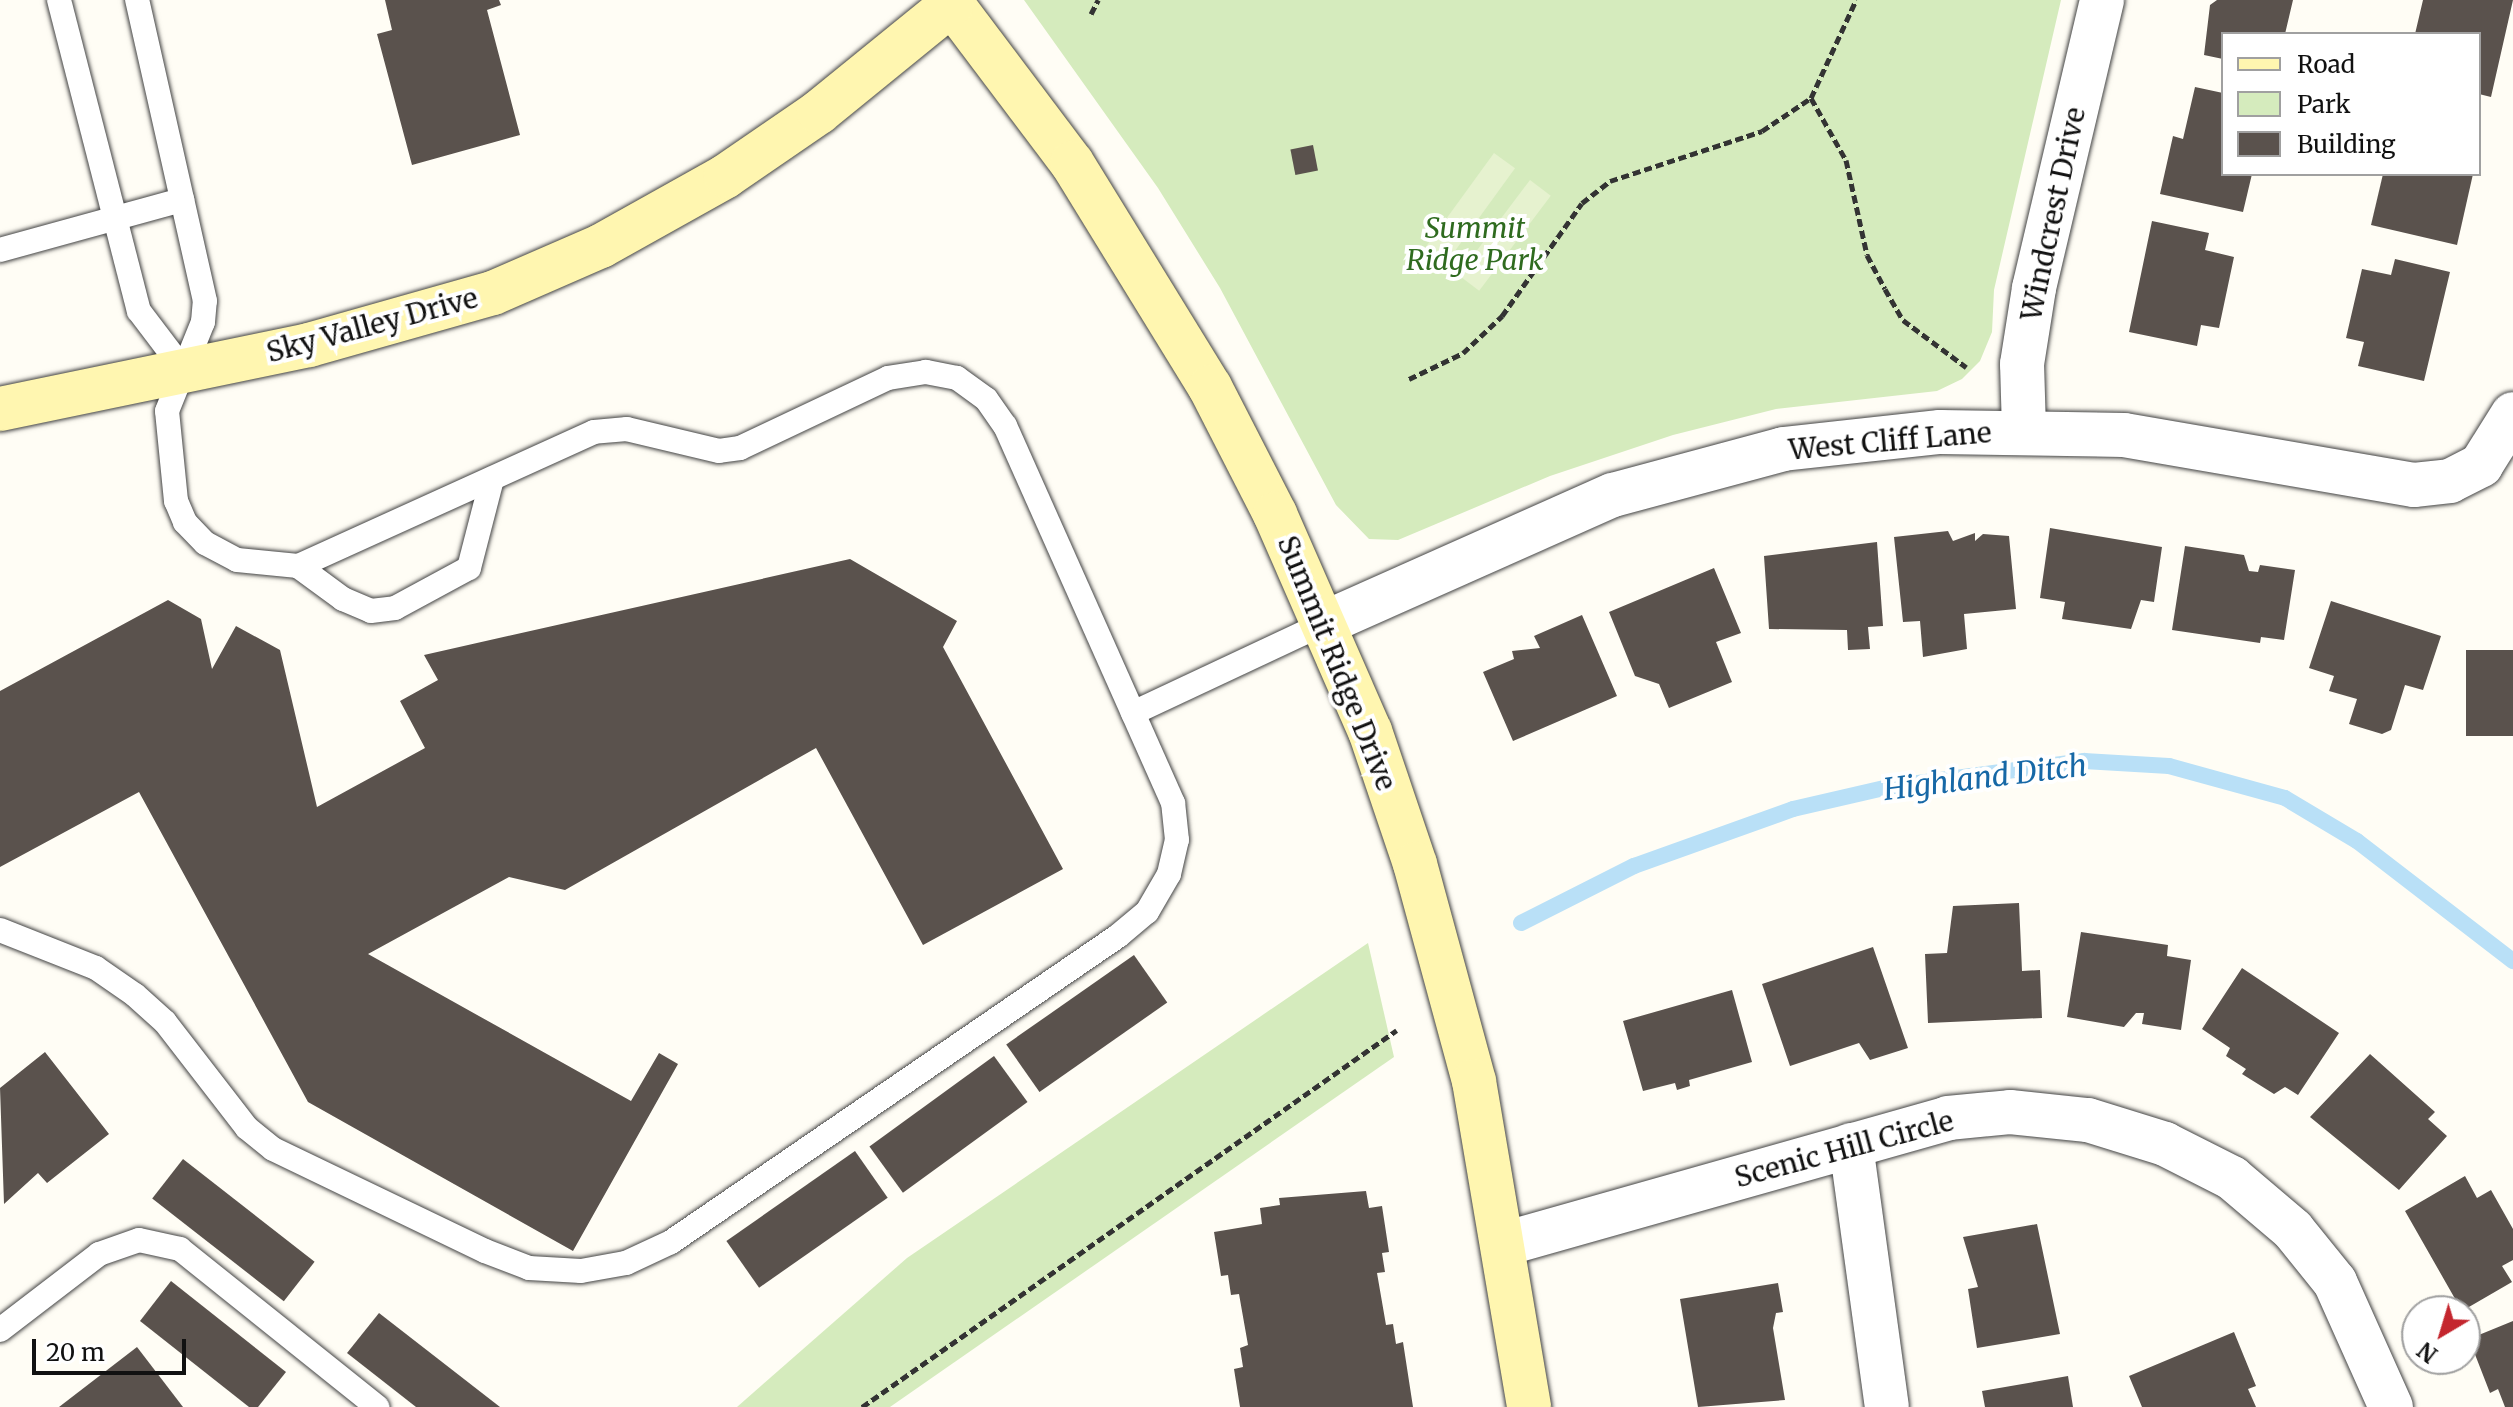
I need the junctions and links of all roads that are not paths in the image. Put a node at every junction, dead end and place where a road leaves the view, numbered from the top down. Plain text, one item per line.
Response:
1 (59, 0) edge
2 (137, 0) edge
3 (2102, 0) edge
4 (951, 2) edge
5 (182, 200) junction
6 (116, 216) junction
7 (0, 250) edge
8 (183, 369) junction
9 (0, 409) edge
10 (2513, 414) edge
11 (2024, 430) junction
12 (492, 479) junction
13 (298, 566) junction
14 (1325, 623) junction
15 (1133, 713) junction
16 (0, 930) edge
17 (1851, 1145) junction
18 (1504, 1244) junction
19 (0, 1330) edge
20 (377, 1407) edge
21 (1529, 1407) edge
22 (1887, 1407) edge
23 (2391, 1407) edge

1 - 6 lane
2 - 5 lane
3 - 11 street, Windcrest Drive
4 - 8 street, Sky Valley Drive
4 - 14 street, Summit Ridge Drive
5 - 6 lane
5 - 8 lane
6 - 7 lane
6 - 8 lane
8 - 9 street, Sky Valley Drive
8 - 13 lane
10 - 11 street, West Cliff Lane
11 - 14 street, West Cliff Lane
12 - 13 lane
12 - 13 lane
12 - 15 lane
14 - 15 lane
14 - 18 street, Summit Ridge Drive
15 - 16 lane
17 - 18 street, Scenic Hill Circle
17 - 22 street
17 - 23 street, Scenic Hill Circle
18 - 21 street, Summit Ridge Drive
19 - 20 lane

